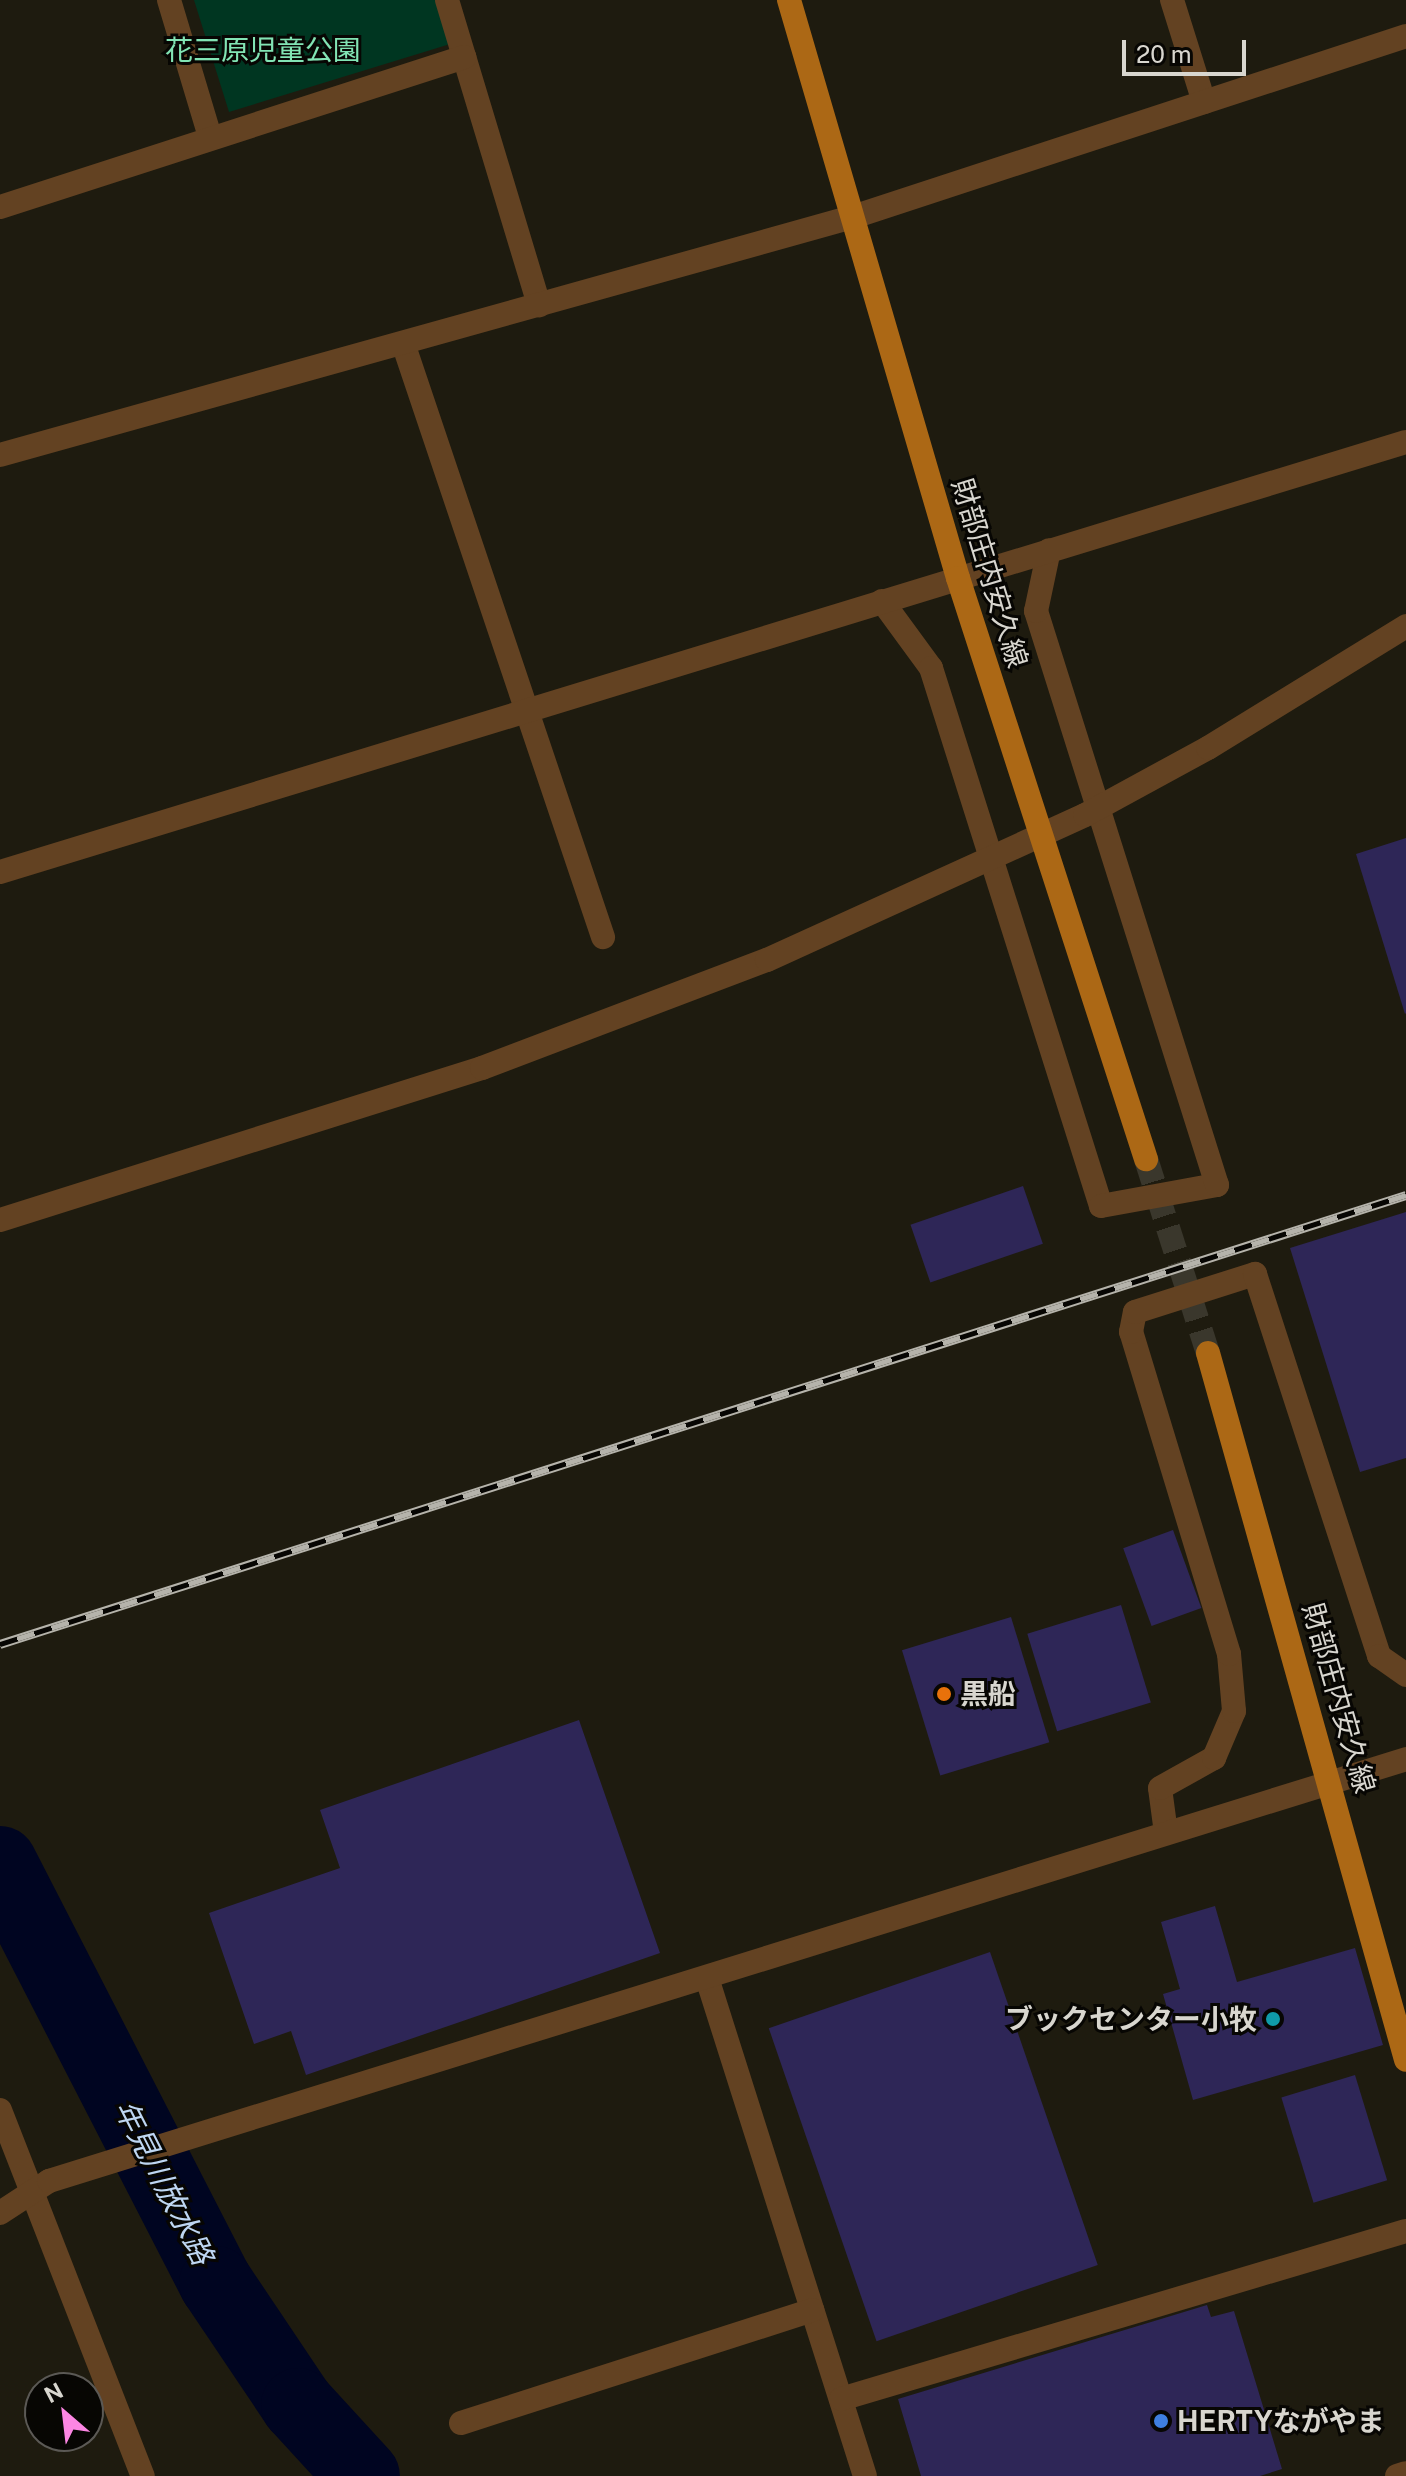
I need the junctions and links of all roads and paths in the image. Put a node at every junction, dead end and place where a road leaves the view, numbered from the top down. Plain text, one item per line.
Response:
1 (169, 0) edge
2 (447, 0) edge
3 (789, 0) edge
4 (1172, 0) edge
5 (1406, 36) edge
6 (464, 57) junction
7 (1204, 102) junction
8 (210, 137) junction
9 (0, 207) edge
10 (856, 216) junction
11 (539, 305) junction
12 (403, 343) junction
13 (1406, 442) edge
14 (1, 451) edge
15 (1049, 550) junction
16 (958, 578) junction
17 (882, 601) junction
18 (1406, 626) edge
19 (524, 709) junction
20 (0, 872) edge
21 (603, 937) dead end
22 (1146, 1159) tunnel mouth
23 (0, 1220) edge
24 (1208, 1353) tunnel mouth
25 (1406, 1675) edge
26 (1406, 1759) edge
27 (1332, 1781) junction
28 (1166, 1833) junction
29 (707, 1978) junction
30 (1406, 2060) edge
31 (0, 2110) edge
32 (40, 2187) junction
33 (0, 2213) edge
34 (1406, 2231) edge
35 (812, 2310) junction
36 (841, 2399) junction
37 (461, 2423) dead end
38 (1406, 2473) edge
39 (143, 2476) edge
40 (865, 2476) edge
41 (1397, 2476) edge

1 - 8 street
2 - 6 street
3 - 10 main road, 財部庄内安久線
4 - 7 street
5 - 7 street
6 - 8 street
6 - 11 street
7 - 10 street
8 - 9 street
10 - 11 street
10 - 16 main road, 財部庄内安久線
11 - 12 street
12 - 14 street
12 - 19 street
13 - 15 street
15 - 16 street
15 - 17 street
16 - 17 street
16 - 22 main road, 財部庄内安久線
17 - 19 street
18 - 23 street
19 - 20 street
19 - 21 street
24 - 27 main road, 財部庄内安久線
25 - 28 street
26 - 27 street
27 - 28 street
27 - 30 main road, 財部庄内安久線
28 - 29 street
29 - 32 street
29 - 35 street
31 - 32 street
32 - 33 street
32 - 39 street
34 - 36 street
35 - 36 street
35 - 37 street
36 - 40 street
38 - 41 street

